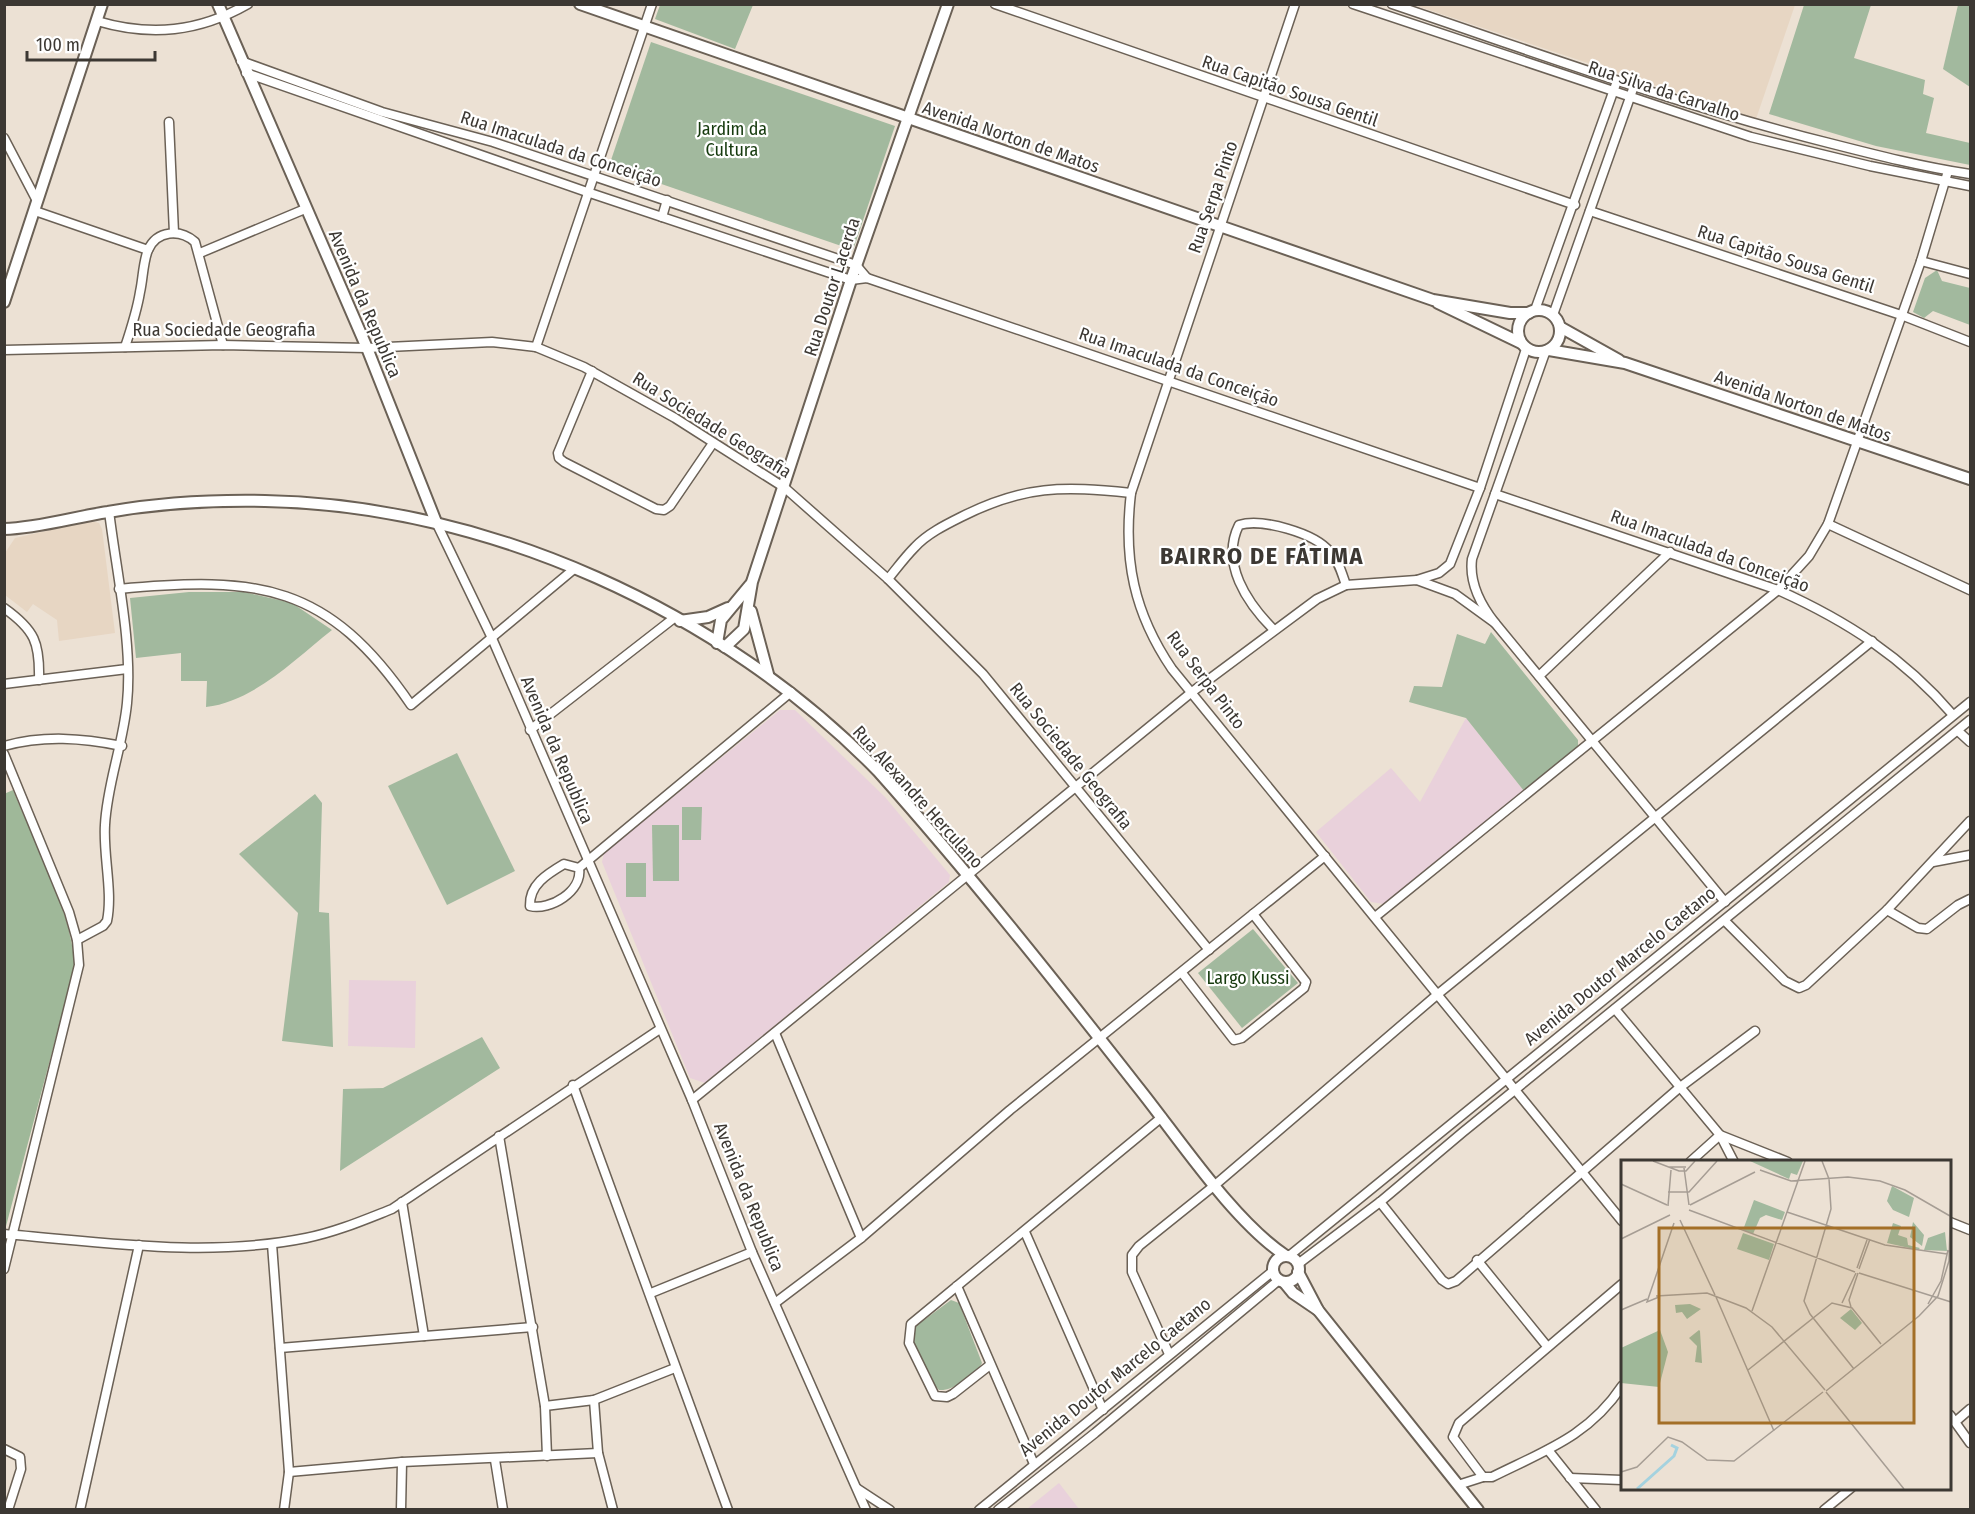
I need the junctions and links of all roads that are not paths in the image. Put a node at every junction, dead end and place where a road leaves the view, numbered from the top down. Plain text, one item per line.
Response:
1 (102, 4) edge
2 (218, 4) edge
3 (248, 4) edge
4 (580, 4) edge
5 (652, 4) edge
6 (948, 4) edge
7 (995, 4) edge
8 (1295, 4) edge
9 (1392, 4) edge
10 (1359, 6) edge
11 (224, 18) junction
12 (97, 21) junction
13 (1448, 23) junction
14 (644, 27) junction
15 (1444, 35) junction
16 (240, 60) junction
17 (246, 73) junction
18 (1617, 81) junction
19 (1634, 86) junction
20 (1614, 92) junction
21 (1630, 98) junction
22 (1264, 100) junction
23 (908, 120) junction
24 (169, 122) dead end
25 (1803, 136) junction
26 (4, 138) edge
27 (493, 142) junction
28 (1799, 149) junction
29 (1873, 154) junction
30 (489, 157) junction
31 (1870, 166) junction
32 (1948, 171) junction
33 (1971, 174) edge
34 (592, 176) junction
35 (1945, 183) junction
36 (1971, 186) edge
37 (587, 192) junction
38 (667, 200) junction
39 (1575, 205) junction
40 (36, 206) junction
41 (305, 209) junction
42 (1590, 211) junction
43 (662, 217) junction
44 (1220, 226) junction
45 (174, 233) junction
46 (762, 234) junction
47 (757, 249) junction
48 (148, 250) junction
49 (200, 253) junction
50 (1921, 261) junction
51 (856, 265) junction
52 (1971, 274) edge
53 (867, 278) junction
54 (851, 280) junction
55 (1433, 300) junction
56 (4, 302) edge
57 (1532, 311) junction
58 (1553, 315) junction
59 (1901, 315) junction
60 (1560, 327) junction
61 (1971, 342) edge
62 (223, 345) junction
63 (1523, 346) junction
64 (125, 347) junction
65 (536, 347) junction
66 (368, 348) junction
67 (4, 350) edge
68 (1547, 351) junction
69 (1624, 363) junction
70 (592, 371) junction
71 (1167, 381) junction
72 (1857, 441) junction
73 (712, 443) junction
74 (1971, 479) edge
75 (785, 488) junction
76 (1480, 488) junction
77 (1131, 493) junction
78 (1495, 494) junction
79 (108, 512) junction
80 (436, 522) junction
81 (1828, 524) junction
82 (9, 529) edge
83 (4, 537) edge
84 (1670, 552) junction
85 (574, 569) junction
86 (888, 579) junction
87 (1417, 580) junction
88 (752, 582) junction
89 (1347, 585) junction
90 (119, 589) junction
91 (1778, 590) junction
92 (1971, 590) edge
93 (736, 603) junction
94 (749, 604) junction
95 (4, 608) edge
96 (677, 619) junction
97 (1495, 623) junction
98 (1274, 630) junction
99 (491, 636) junction
100 (1872, 641) junction
101 (721, 645) junction
102 (127, 669) junction
103 (768, 675) junction
104 (1539, 676) junction
105 (39, 680) junction
106 (4, 684) edge
107 (791, 692) junction
108 (1192, 692) junction
109 (1971, 702) edge
110 (1953, 715) junction
111 (1971, 720) edge
112 (530, 730) junction
113 (1958, 731) junction
114 (1592, 741) junction
115 (1971, 742) edge
116 (4, 746) edge
117 (122, 746) junction
118 (5, 757) edge
119 (1075, 788) junction
120 (1654, 817) junction
121 (1971, 821) edge
122 (1971, 855) edge
123 (1325, 856) junction
124 (587, 862) junction
125 (1933, 862) junction
126 (579, 868) junction
127 (966, 876) junction
128 (1971, 899) edge
129 (1725, 902) junction
130 (1887, 910) junction
131 (1253, 914) junction
132 (1375, 917) junction
133 (1725, 921) junction
134 (77, 940) junction
135 (1209, 950) junction
136 (1182, 973) junction
137 (1438, 994) junction
138 (1615, 1009) junction
139 (660, 1029) junction
140 (1755, 1031) dead end
141 (775, 1033) junction
142 (1099, 1038) junction
143 (1507, 1079) junction
144 (573, 1085) junction
145 (1679, 1088) junction
146 (1516, 1090) junction
147 (692, 1100) junction
148 (1162, 1117) junction
149 (1720, 1135) junction
150 (499, 1136) junction
151 (1691, 1160) edge
152 (1733, 1160) edge
153 (1785, 1160) edge
154 (1584, 1170) junction
155 (1215, 1185) junction
156 (402, 1202) junction
157 (1380, 1202) junction
158 (1621, 1218) edge
159 (1951, 1222) edge
160 (1971, 1230) edge
161 (1025, 1232) junction
162 (9, 1234) edge
163 (861, 1238) junction
164 (1266, 1243) junction
165 (272, 1244) junction
166 (140, 1245) junction
167 (752, 1252) junction
168 (1287, 1256) junction
169 (1477, 1260) junction
170 (1298, 1268) junction
171 (4, 1269) edge
172 (1277, 1275) junction
173 (957, 1286) junction
174 (1621, 1286) edge
175 (651, 1293) junction
176 (775, 1303) junction
177 (1318, 1310) junction
178 (533, 1326) junction
179 (424, 1336) junction
180 (1546, 1346) junction
181 (280, 1348) junction
182 (1169, 1354) junction
183 (990, 1365) junction
184 (675, 1368) junction
185 (1621, 1389) edge
186 (594, 1400) junction
187 (545, 1406) junction
188 (1971, 1409) edge
189 (1102, 1410) junction
190 (1952, 1419) edge
191 (1971, 1443) edge
192 (4, 1449) edge
193 (1548, 1449) junction
194 (598, 1453) junction
195 (547, 1456) junction
196 (495, 1460) junction
197 (402, 1462) junction
198 (1034, 1464) junction
199 (289, 1472) junction
200 (1483, 1477) junction
201 (1570, 1478) junction
202 (1621, 1480) edge
203 (1458, 1485) junction
204 (857, 1489) junction
205 (1848, 1490) edge
206 (8, 1509) edge
207 (80, 1509) edge
208 (284, 1509) edge
209 (401, 1509) edge
210 (503, 1509) edge
211 (613, 1509) edge
212 (728, 1509) edge
213 (866, 1509) edge
214 (890, 1509) edge
215 (979, 1509) edge
216 (998, 1509) edge
217 (1478, 1509) edge
218 (1596, 1509) edge
219 (1824, 1509) edge

1 - 12 main road
2 - 11 main road, Avenida da Republica
3 - 11 street
4 - 14 main road, Avenida Norton de Matos
5 - 14 street
6 - 23 main road, Rua Doutor Lacerda
7 - 22 street, Rua Capitão Sousa Gentil
8 - 22 street, Rua Serpa Pinto
9 - 13 street, Rua Silva da Carvalho
10 - 15 street, Rua Silva da Carvalho
11 - 12 street
11 - 16 main road, Avenida da Republica
12 - 40 main road
13 - 15 street
13 - 18 street, Rua Silva da Carvalho
14 - 23 main road, Avenida Norton de Matos
14 - 34 street
15 - 20 street, Rua Silva da Carvalho
16 - 17 main road, Avenida da Republica
16 - 27 street, Rua Imaculada da Conceição
17 - 30 street, Rua Imaculada da Conceição
17 - 41 main road, Avenida da Republica
18 - 19 street, Rua Silva da Carvalho
18 - 20 street
19 - 21 street
19 - 25 street, Rua Silva da Carvalho
20 - 21 street, Rua Silva da Carvalho
20 - 39 street
21 - 28 street, Rua Silva da Carvalho
21 - 42 street
22 - 39 street, Rua Capitão Sousa Gentil
22 - 44 street, Rua Serpa Pinto
23 - 44 main road, Avenida Norton de Matos
23 - 51 main road, Rua Doutor Lacerda
24 - 45 street
25 - 28 street
25 - 29 street, Rua Silva da Carvalho
26 - 40 street
27 - 30 street
27 - 34 street, Rua Imaculada da Conceição
28 - 31 street, Rua Silva da Carvalho
29 - 31 street
29 - 32 street, Rua Silva da Carvalho
30 - 37 street, Rua Imaculada da Conceição
31 - 35 street, Rua Silva da Carvalho
32 - 33 street, Rua Silva da Carvalho
32 - 35 street
34 - 37 street
34 - 38 street, Rua Imaculada da Conceição
35 - 36 street, Rua Silva da Carvalho
35 - 50 street
37 - 43 street, Rua Imaculada da Conceição
37 - 65 street
38 - 43 street
38 - 46 street, Rua Imaculada da Conceição
39 - 57 street
40 - 48 street
40 - 56 main road
41 - 49 street
41 - 66 main road, Avenida da Republica
42 - 58 street
42 - 59 street, Rua Capitão Sousa Gentil
43 - 47 street, Rua Imaculada da Conceição
44 - 55 main road, Avenida Norton de Matos
44 - 71 street, Rua Serpa Pinto
45 - 48 street
45 - 49 street
46 - 47 street
46 - 51 street, Rua Imaculada da Conceição
47 - 54 street, Rua Imaculada da Conceição
48 - 64 street
49 - 62 street
50 - 52 street
50 - 59 street
51 - 53 street
51 - 54 main road, Rua Doutor Lacerda
53 - 54 street, Rua Imaculada da Conceição
53 - 71 street, Rua Imaculada da Conceição
54 - 75 main road, Rua Doutor Lacerda
55 - 57 main road, Avenida Norton de Matos
55 - 63 main road, Avenida Norton de Matos
57 - 58 main road
57 - 63 main road
58 - 60 main road
59 - 61 street, Rua Capitão Sousa Gentil
59 - 72 street
60 - 68 main road
60 - 69 main road, Avenida Norton de Matos
62 - 64 street, Rua Sociedade Geografia
62 - 66 street, Rua Sociedade Geografia
63 - 68 main road
63 - 76 street
64 - 67 street, Rua Sociedade Geografia
65 - 66 street, Rua Sociedade Geografia
65 - 70 street, Rua Sociedade Geografia
66 - 80 main road, Avenida da Republica
68 - 69 main road, Avenida Norton de Matos
68 - 78 street
69 - 72 main road, Avenida Norton de Matos
70 - 73 street, Rua Sociedade Geografia
70 - 73 street
71 - 76 street, Rua Imaculada da Conceição
71 - 77 street, Rua Serpa Pinto
72 - 74 main road, Avenida Norton de Matos
72 - 81 street
73 - 75 street, Rua Sociedade Geografia
75 - 86 street, Rua Sociedade Geografia
75 - 88 main road, Rua Doutor Lacerda
76 - 87 street
77 - 86 street
77 - 108 street, Rua Serpa Pinto
78 - 84 street, Rua Imaculada da Conceição
78 - 97 street
79 - 80 main road, Rua Alexandre Herculano
79 - 82 main road, Rua Alexandre Herculano
79 - 90 street
80 - 85 main road, Rua Alexandre Herculano
80 - 99 street, Avenida da Republica
81 - 91 street
81 - 92 street
82 - 83 main road, Rua Alexandre Herculano
84 - 91 street, Rua Imaculada da Conceição
84 - 104 street
85 - 96 main road, Rua Alexandre Herculano
85 - 99 street
86 - 119 street, Rua Sociedade Geografia
87 - 89 street
87 - 97 street
88 - 93 main road, Rua Doutor Lacerda
88 - 94 main road, Rua Doutor Lacerda
89 - 98 street
89 - 98 street
90 - 99 street
90 - 102 street
91 - 100 street, Rua Imaculada da Conceição
91 - 114 street
93 - 96 main road
93 - 101 main road, Rua Doutor Lacerda
94 - 101 main road, Rua Doutor Lacerda
94 - 103 main road
95 - 105 street
96 - 101 main road, Rua Alexandre Herculano
96 - 112 street
97 - 104 street
98 - 108 street
99 - 112 street, Avenida da Republica
100 - 110 street, Rua Imaculada da Conceição
100 - 120 street
101 - 103 main road, Rua Alexandre Herculano
102 - 105 street
102 - 117 street
103 - 107 main road, Rua Alexandre Herculano
104 - 114 street
105 - 106 street
107 - 124 street
107 - 127 main road, Rua Alexandre Herculano
108 - 119 street
108 - 123 street, Rua Serpa Pinto
109 - 110 street, Avenida Doutor Marcelo Caetano
110 - 129 street, Avenida Doutor Marcelo Caetano
111 - 113 street, Avenida Doutor Marcelo Caetano
112 - 124 street, Avenida da Republica
113 - 115 street
113 - 133 street, Avenida Doutor Marcelo Caetano
114 - 120 street
114 - 132 street
116 - 117 street
117 - 134 street
118 - 134 street
119 - 127 street
119 - 135 street, Rua Sociedade Geografia
120 - 129 street
120 - 137 street
121 - 125 street
122 - 125 street
123 - 131 street
123 - 132 street, Rua Serpa Pinto
124 - 126 street
124 - 139 street, Avenida da Republica
125 - 130 street
126 - 126 street
127 - 141 street
127 - 142 main road, Rua Alexandre Herculano
128 - 130 street
129 - 143 street, Avenida Doutor Marcelo Caetano
130 - 133 street
131 - 135 street
131 - 136 street
132 - 137 street, Rua Serpa Pinto
133 - 138 street, Avenida Doutor Marcelo Caetano
134 - 162 street
135 - 136 street
136 - 142 street
137 - 143 street, Rua Serpa Pinto
137 - 155 street
138 - 145 street
138 - 146 street, Avenida Doutor Marcelo Caetano
139 - 144 street
139 - 147 street, Avenida da Republica
140 - 145 street
141 - 147 street
141 - 163 street
142 - 148 main road, Rua Alexandre Herculano
142 - 163 street
143 - 146 street, Rua Serpa Pinto
143 - 168 street, Avenida Doutor Marcelo Caetano
144 - 150 street
144 - 175 street
145 - 149 street
145 - 154 street
146 - 154 street, Rua Serpa Pinto
146 - 157 street, Avenida Doutor Marcelo Caetano
147 - 167 street, Avenida da Republica
148 - 155 main road, Rua Alexandre Herculano
148 - 161 street
149 - 151 street
149 - 152 street
149 - 153 street
150 - 156 street
150 - 178 street
154 - 158 street, Rua Serpa Pinto
154 - 169 street
155 - 164 main road, Rua Alexandre Herculano
155 - 182 street
156 - 165 street
156 - 179 street
157 - 169 street
157 - 170 street, Avenida Doutor Marcelo Caetano
159 - 160 street
161 - 173 street
161 - 189 street
162 - 166 street
162 - 171 street
163 - 176 street
164 - 168 main road, Rua Alexandre Herculano
164 - 172 main road, Rua Alexandre Herculano
165 - 166 street
165 - 181 street
166 - 207 street
167 - 175 street
167 - 176 street, Avenida da Republica
168 - 170 main road
168 - 172 main road, Avenida Doutor Marcelo Caetano
169 - 180 street
170 - 172 main road, Avenida Doutor Marcelo Caetano
170 - 177 main road
172 - 177 main road
172 - 182 street, Avenida Doutor Marcelo Caetano
172 - 216 street, Avenida Doutor Marcelo Caetano
173 - 183 street
173 - 183 street
174 - 180 street
175 - 184 street
176 - 204 street, Avenida da Republica
177 - 203 main road
178 - 179 street
178 - 187 street
179 - 181 street
180 - 200 street
181 - 199 street
182 - 189 street, Avenida Doutor Marcelo Caetano
183 - 198 street
184 - 186 street
184 - 212 street
185 - 193 street
186 - 187 street
186 - 194 street
187 - 195 street
188 - 190 street
189 - 198 street, Avenida Doutor Marcelo Caetano
190 - 191 street
192 - 206 street
193 - 200 street
193 - 201 street
194 - 195 street
194 - 211 street
195 - 196 street
196 - 197 street
196 - 210 street
197 - 199 street
197 - 209 street
198 - 215 street, Avenida Doutor Marcelo Caetano
199 - 208 street
200 - 203 street
201 - 202 street
201 - 218 street
203 - 217 main road
204 - 213 street, Avenida da Republica
204 - 214 street
205 - 219 street

